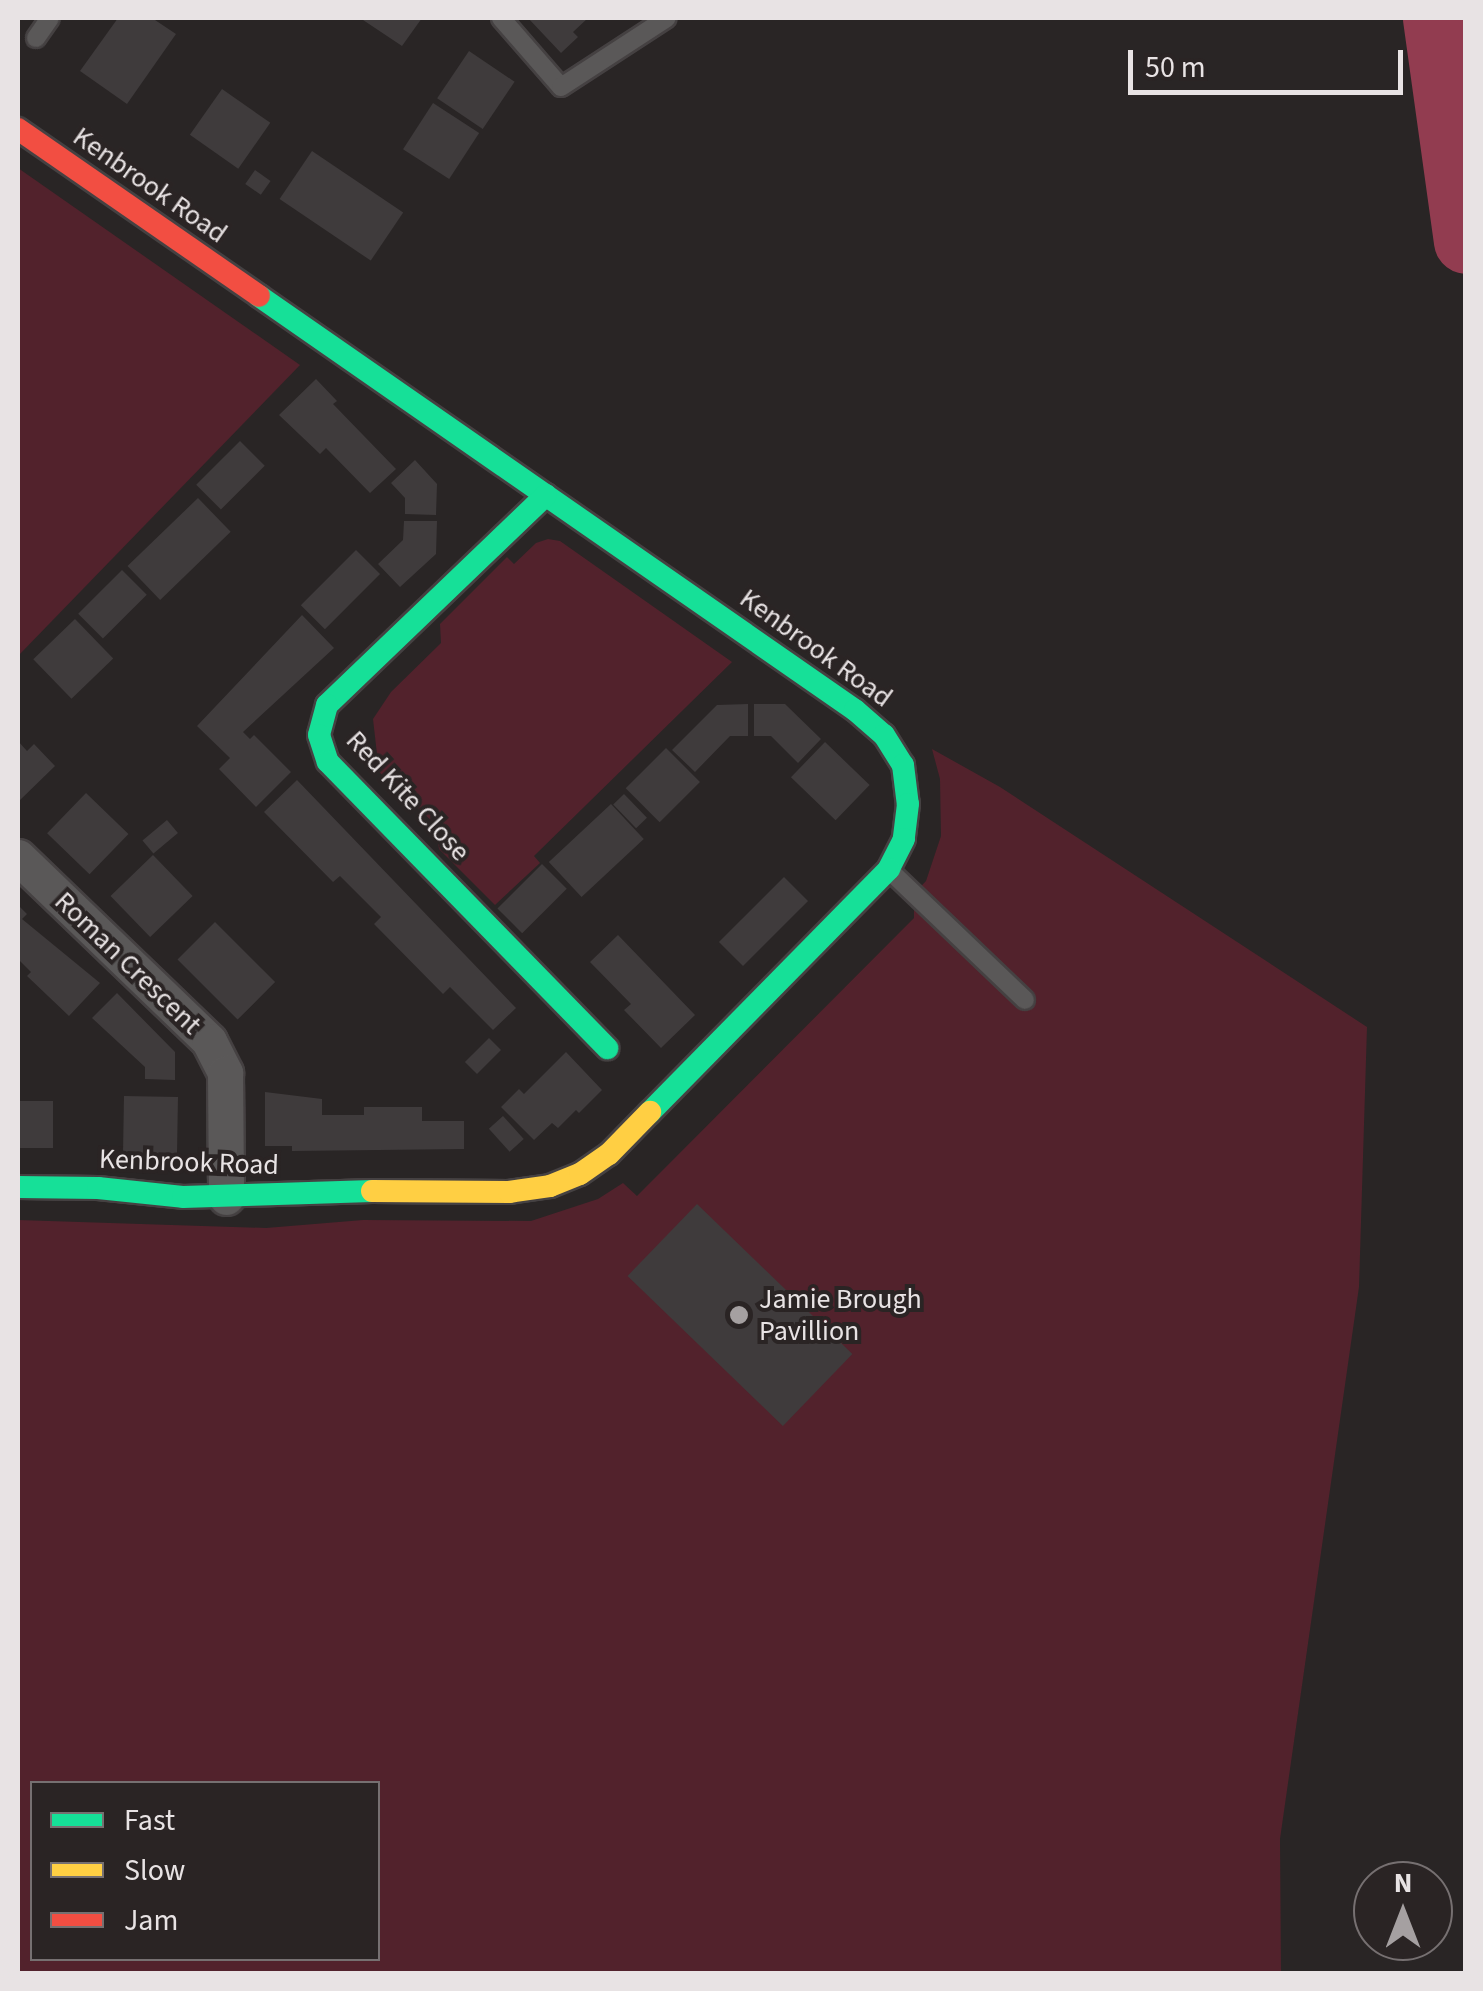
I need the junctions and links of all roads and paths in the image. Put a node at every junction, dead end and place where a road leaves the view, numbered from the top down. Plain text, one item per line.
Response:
1 (50, 18) edge
2 (501, 18) edge
3 (667, 18) edge
4 (36, 38) dead end
5 (18, 129) edge
6 (546, 495) junction
7 (18, 857) edge
8 (889, 870) junction
9 (1024, 1000) dead end
10 (607, 1048) dead end
11 (18, 1187) edge
12 (226, 1198) junction

1 - 4 lane
2 - 3 lane
5 - 6 street, Kenbrook Road
6 - 8 street, Kenbrook Road
6 - 10 street, Red Kite Close
7 - 12 street, Roman Crescent
8 - 9 lane
8 - 12 street, Kenbrook Road
11 - 12 street, Kenbrook Road

